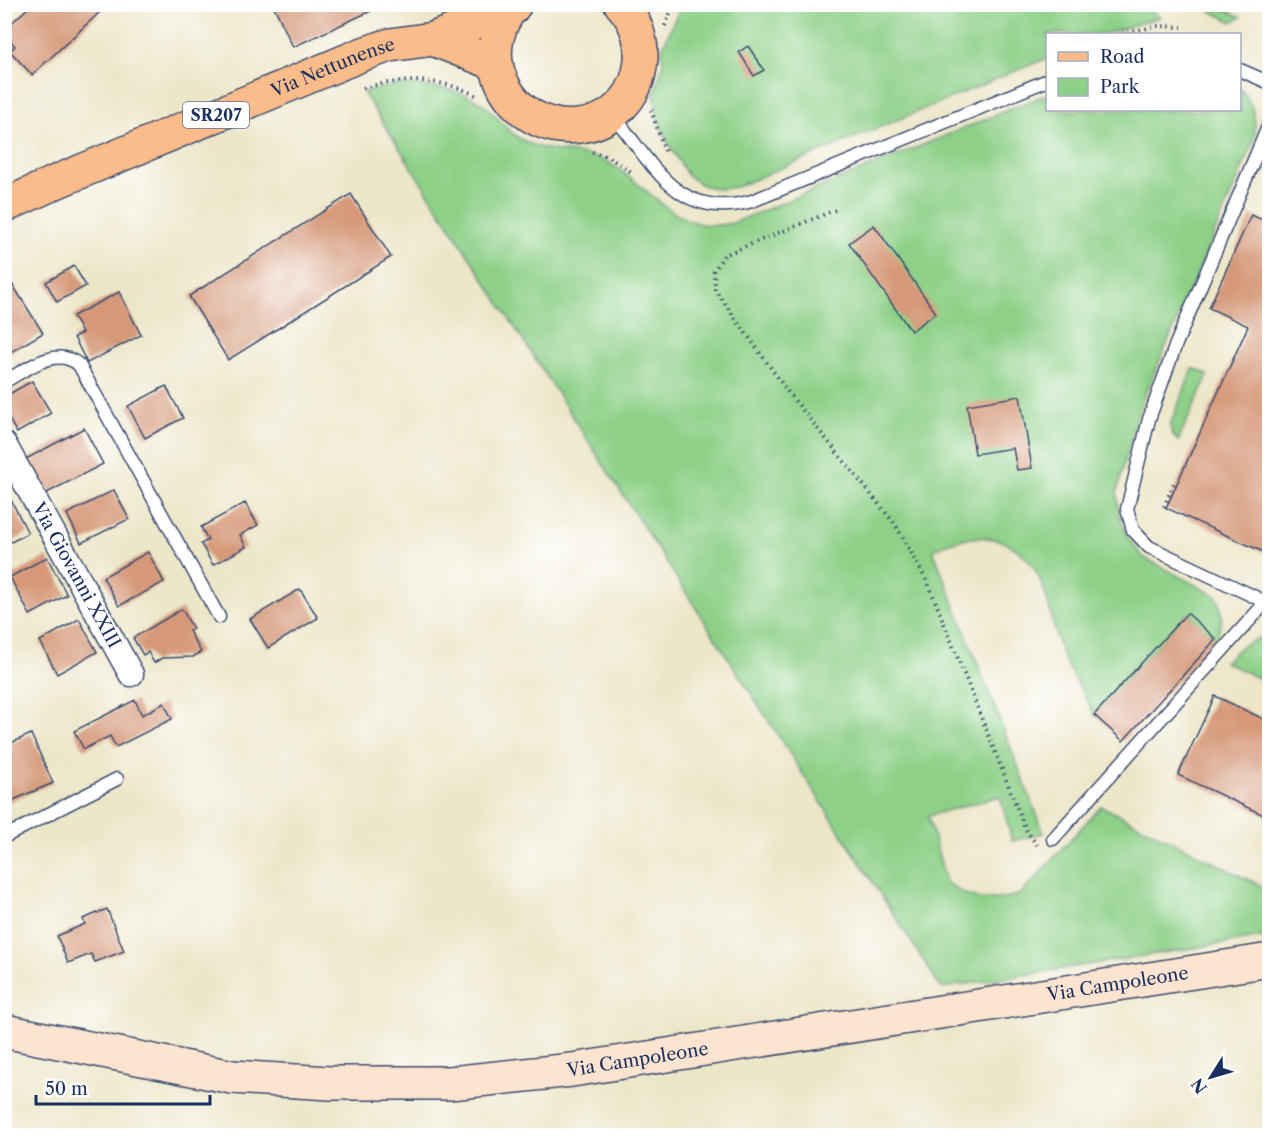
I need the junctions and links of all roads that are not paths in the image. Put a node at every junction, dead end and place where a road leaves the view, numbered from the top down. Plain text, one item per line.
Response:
1 (514, 6) edge
2 (641, 17) edge
3 (432, 39) junction
4 (496, 64) junction
5 (1241, 71) edge
6 (1046, 80) edge
7 (1269, 83) edge
8 (612, 114) junction
9 (1269, 122) edge
10 (4, 206) edge
11 (4, 382) edge
12 (4, 444) edge
13 (1268, 603) edge
14 (219, 617) dead end
15 (131, 674) dead end
16 (117, 779) dead end
17 (4, 837) edge
18 (1053, 839) road end
19 (1269, 960) edge
20 (4, 1031) edge

1 - 3 main road, Via Nettunense / SR207
1 - 4 main road, SR207
2 - 8 main road, SR207
3 - 4 main road, Via Nettunense / SR207
3 - 10 main road, Via Nettunense / SR207
4 - 8 main road, SR207
5 - 7 lane
6 - 8 lane
9 - 13 lane
11 - 14 lane
12 - 15 street, Via Giovanni XXIII
13 - 18 lane
16 - 17 lane
19 - 20 street, Via Campoleone

